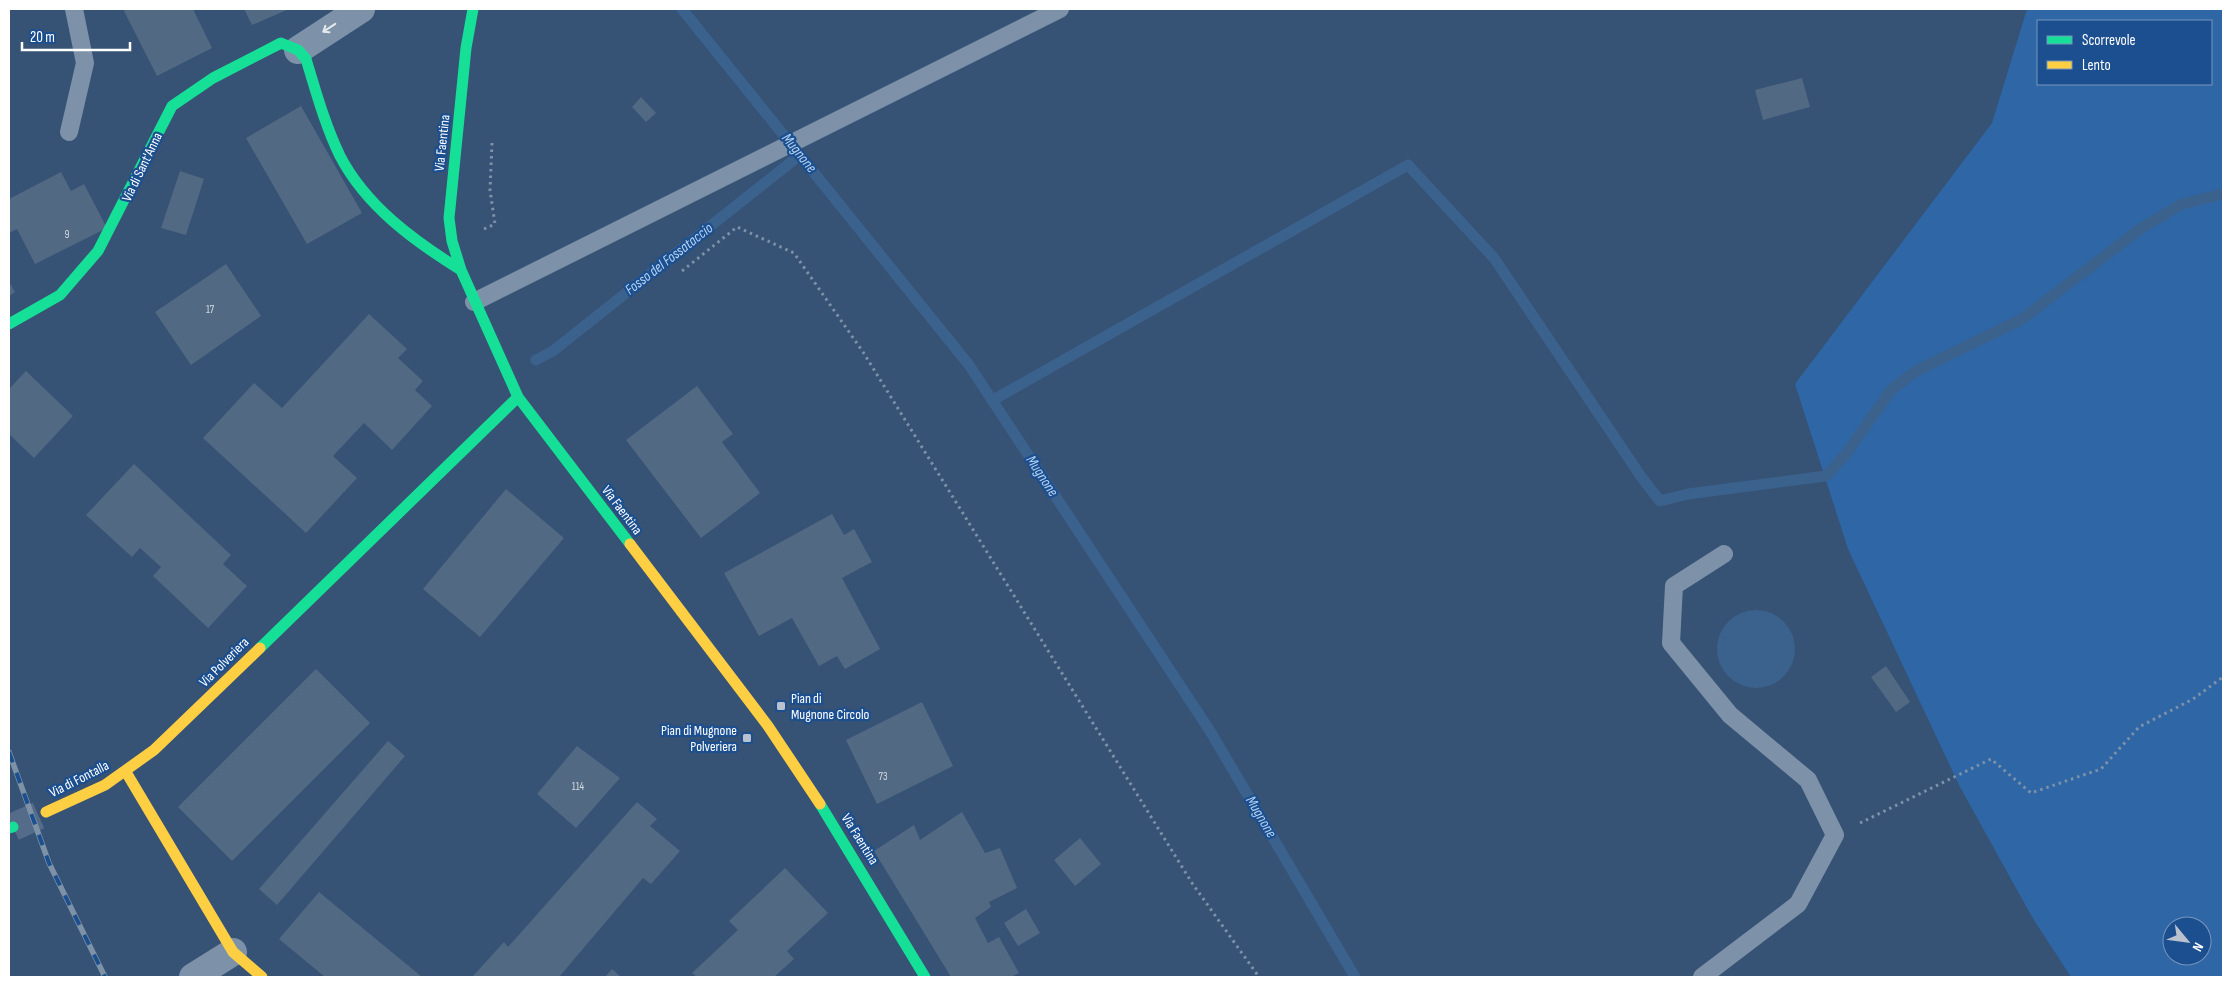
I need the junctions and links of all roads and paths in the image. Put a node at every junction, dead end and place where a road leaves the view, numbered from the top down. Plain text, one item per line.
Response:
1 (74, 9) edge
2 (361, 9) edge
3 (473, 9) edge
4 (1060, 9) edge
5 (298, 50) junction
6 (69, 132) dead end
7 (461, 270) junction
8 (682, 271) dead end
9 (474, 302) junction
10 (9, 324) edge
11 (518, 397) junction
12 (1724, 554) dead end
13 (2223, 677) edge
14 (126, 772) junction
15 (46, 812) tunnel mouth
16 (1835, 835) junction
17 (233, 952) junction
18 (193, 977) edge
19 (262, 977) edge
20 (925, 977) edge
21 (1259, 977) edge
22 (1702, 977) edge

1 - 6 lane
2 -> 5 street
3 - 7 street, Via Faentina
4 - 9 lane
5 - 7 street
5 - 10 street, Via di Sant'Anna
7 - 9 street, Via Faentina
8 - 21 path
9 - 11 street, Via Faentina
11 - 14 street, Via Polveriera
11 - 20 street, Via Faentina
12 - 16 lane
13 - 16 path
14 - 15 street, Via di Fontalla
14 - 17 street
16 - 22 lane
17 - 18 street
17 - 19 street

